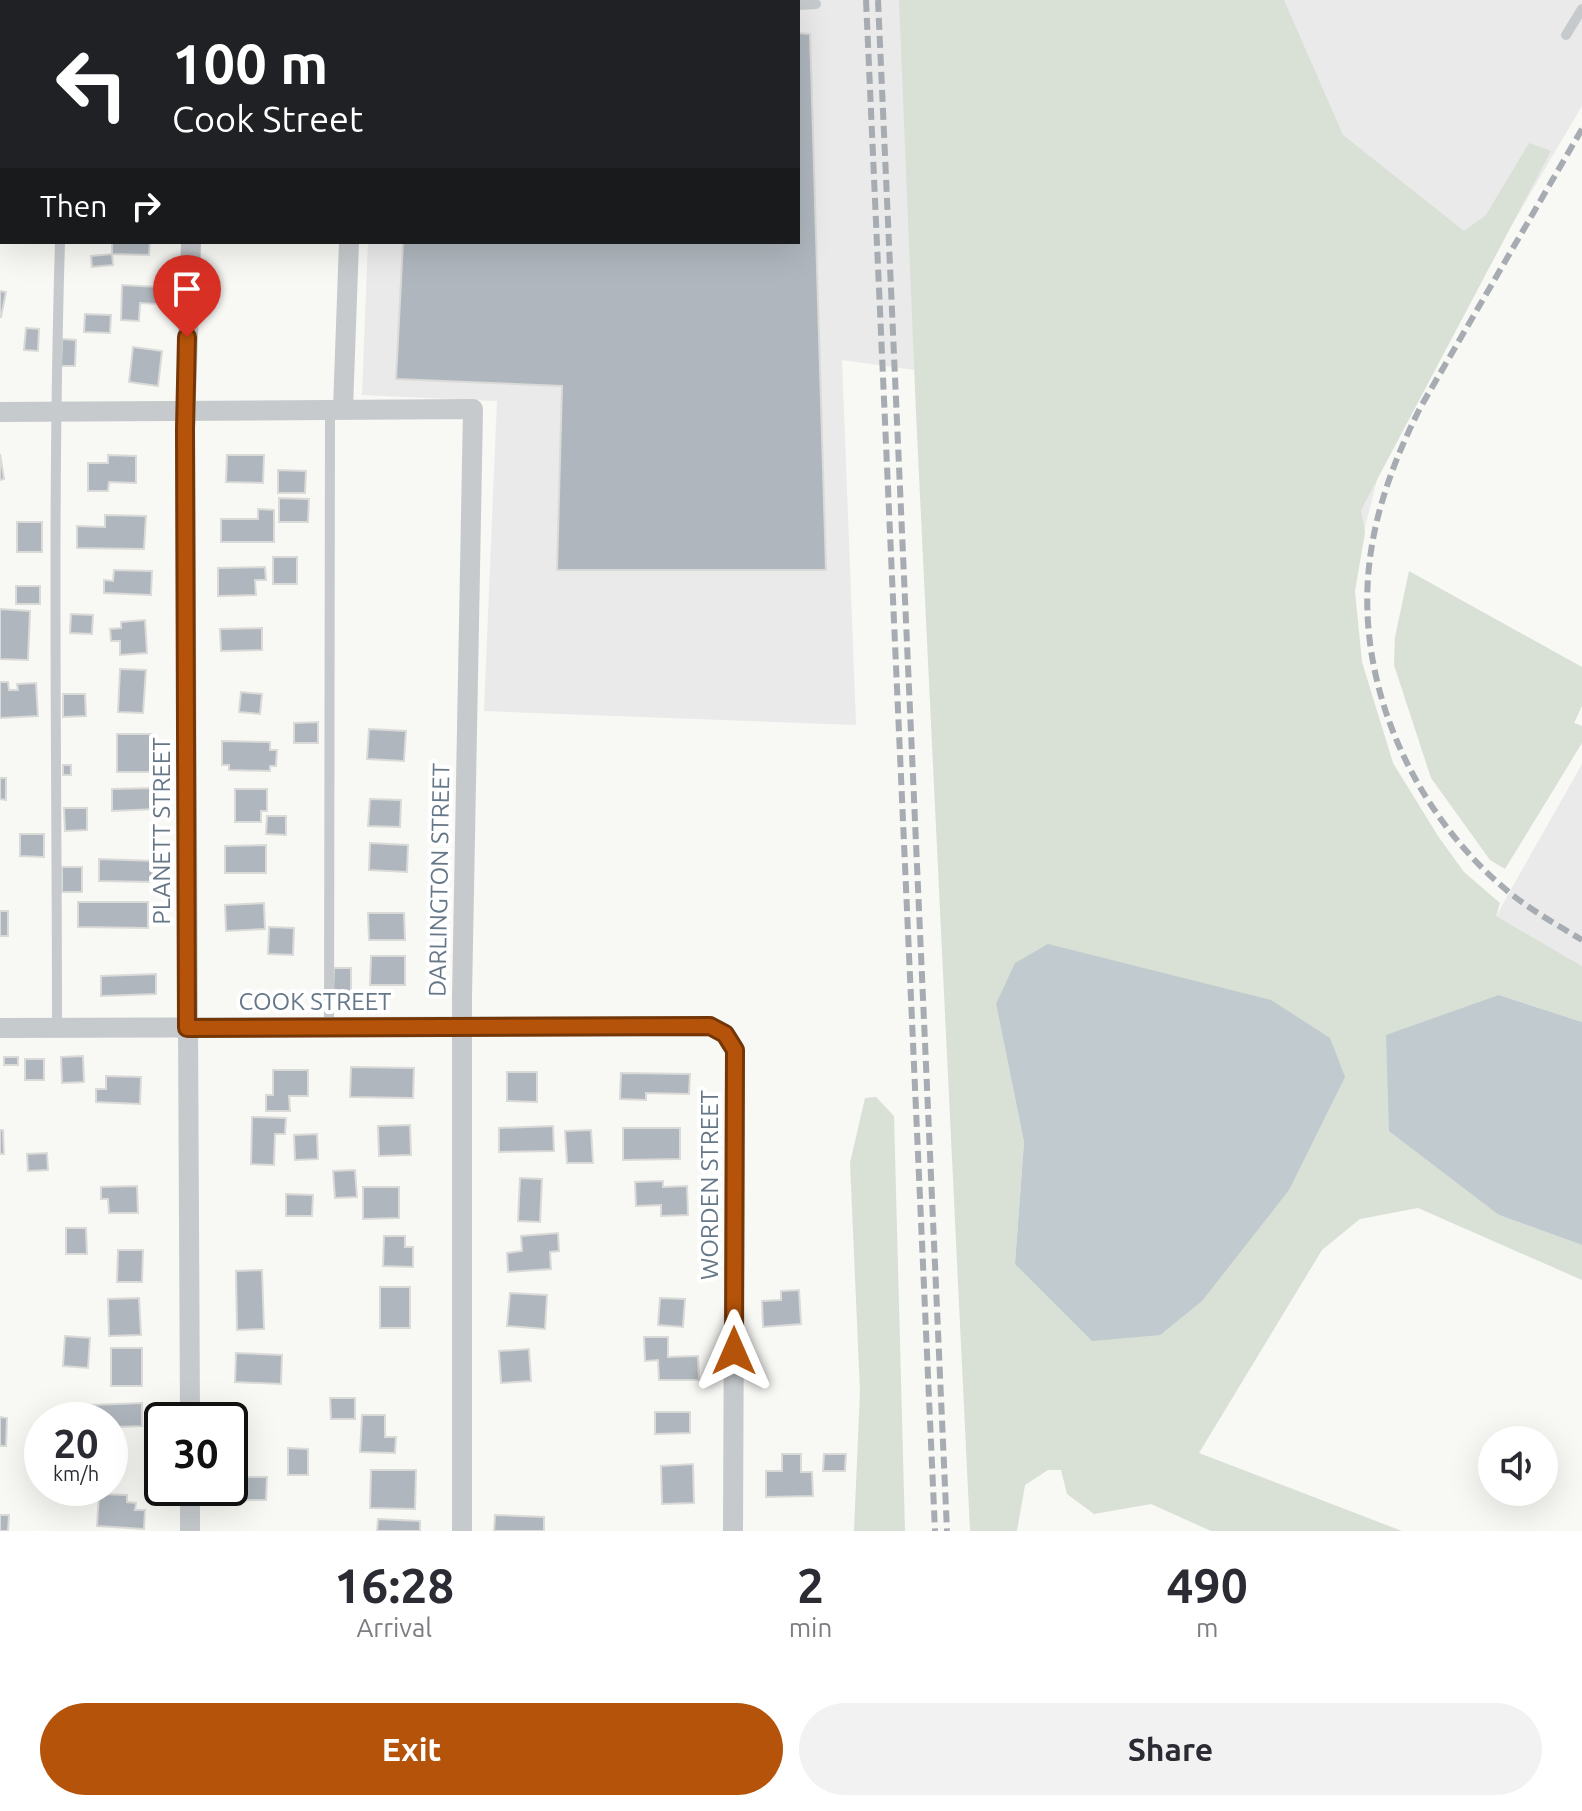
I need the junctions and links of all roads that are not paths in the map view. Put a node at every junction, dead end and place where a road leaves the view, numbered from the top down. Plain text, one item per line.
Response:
1 (816, 4) dead end
2 (800, 5) edge
3 (1582, 9) edge
4 (1566, 35) dead end
5 (60, 244) edge
6 (191, 244) edge
7 (349, 244) edge
8 (185, 410) junction
9 (336, 410) junction
10 (58, 411) junction
11 (0, 412) edge
12 (463, 1025) junction
13 (0, 1028) edge
14 (57, 1028) junction
15 (187, 1028) junction
16 (329, 1028) junction
17 (725, 1034) joint
18 (190, 1402) edge
19 (190, 1506) edge
20 (190, 1531) edge
21 (462, 1531) edge
22 (733, 1531) edge

1 - 2 lane
3 - 4 lane
5 - 10 lane
6 - 8 street, PLANETT STREET
7 - 9 street
8 - 9 street
8 - 10 street
8 - 15 street, PLANETT STREET
9 - 12 street, DARLINGTON STREET
9 - 16 lane
10 - 11 street
10 - 14 lane
12 - 16 street, COOK STREET
12 - 17 street, COOK STREET
12 - 21 street, DARLINGTON STREET
13 - 14 street, COOK STREET
14 - 15 street, COOK STREET
15 - 16 street, COOK STREET
15 - 18 street, PLANETT STREET
17 - 22 street, WORDEN STREET
19 - 20 street

